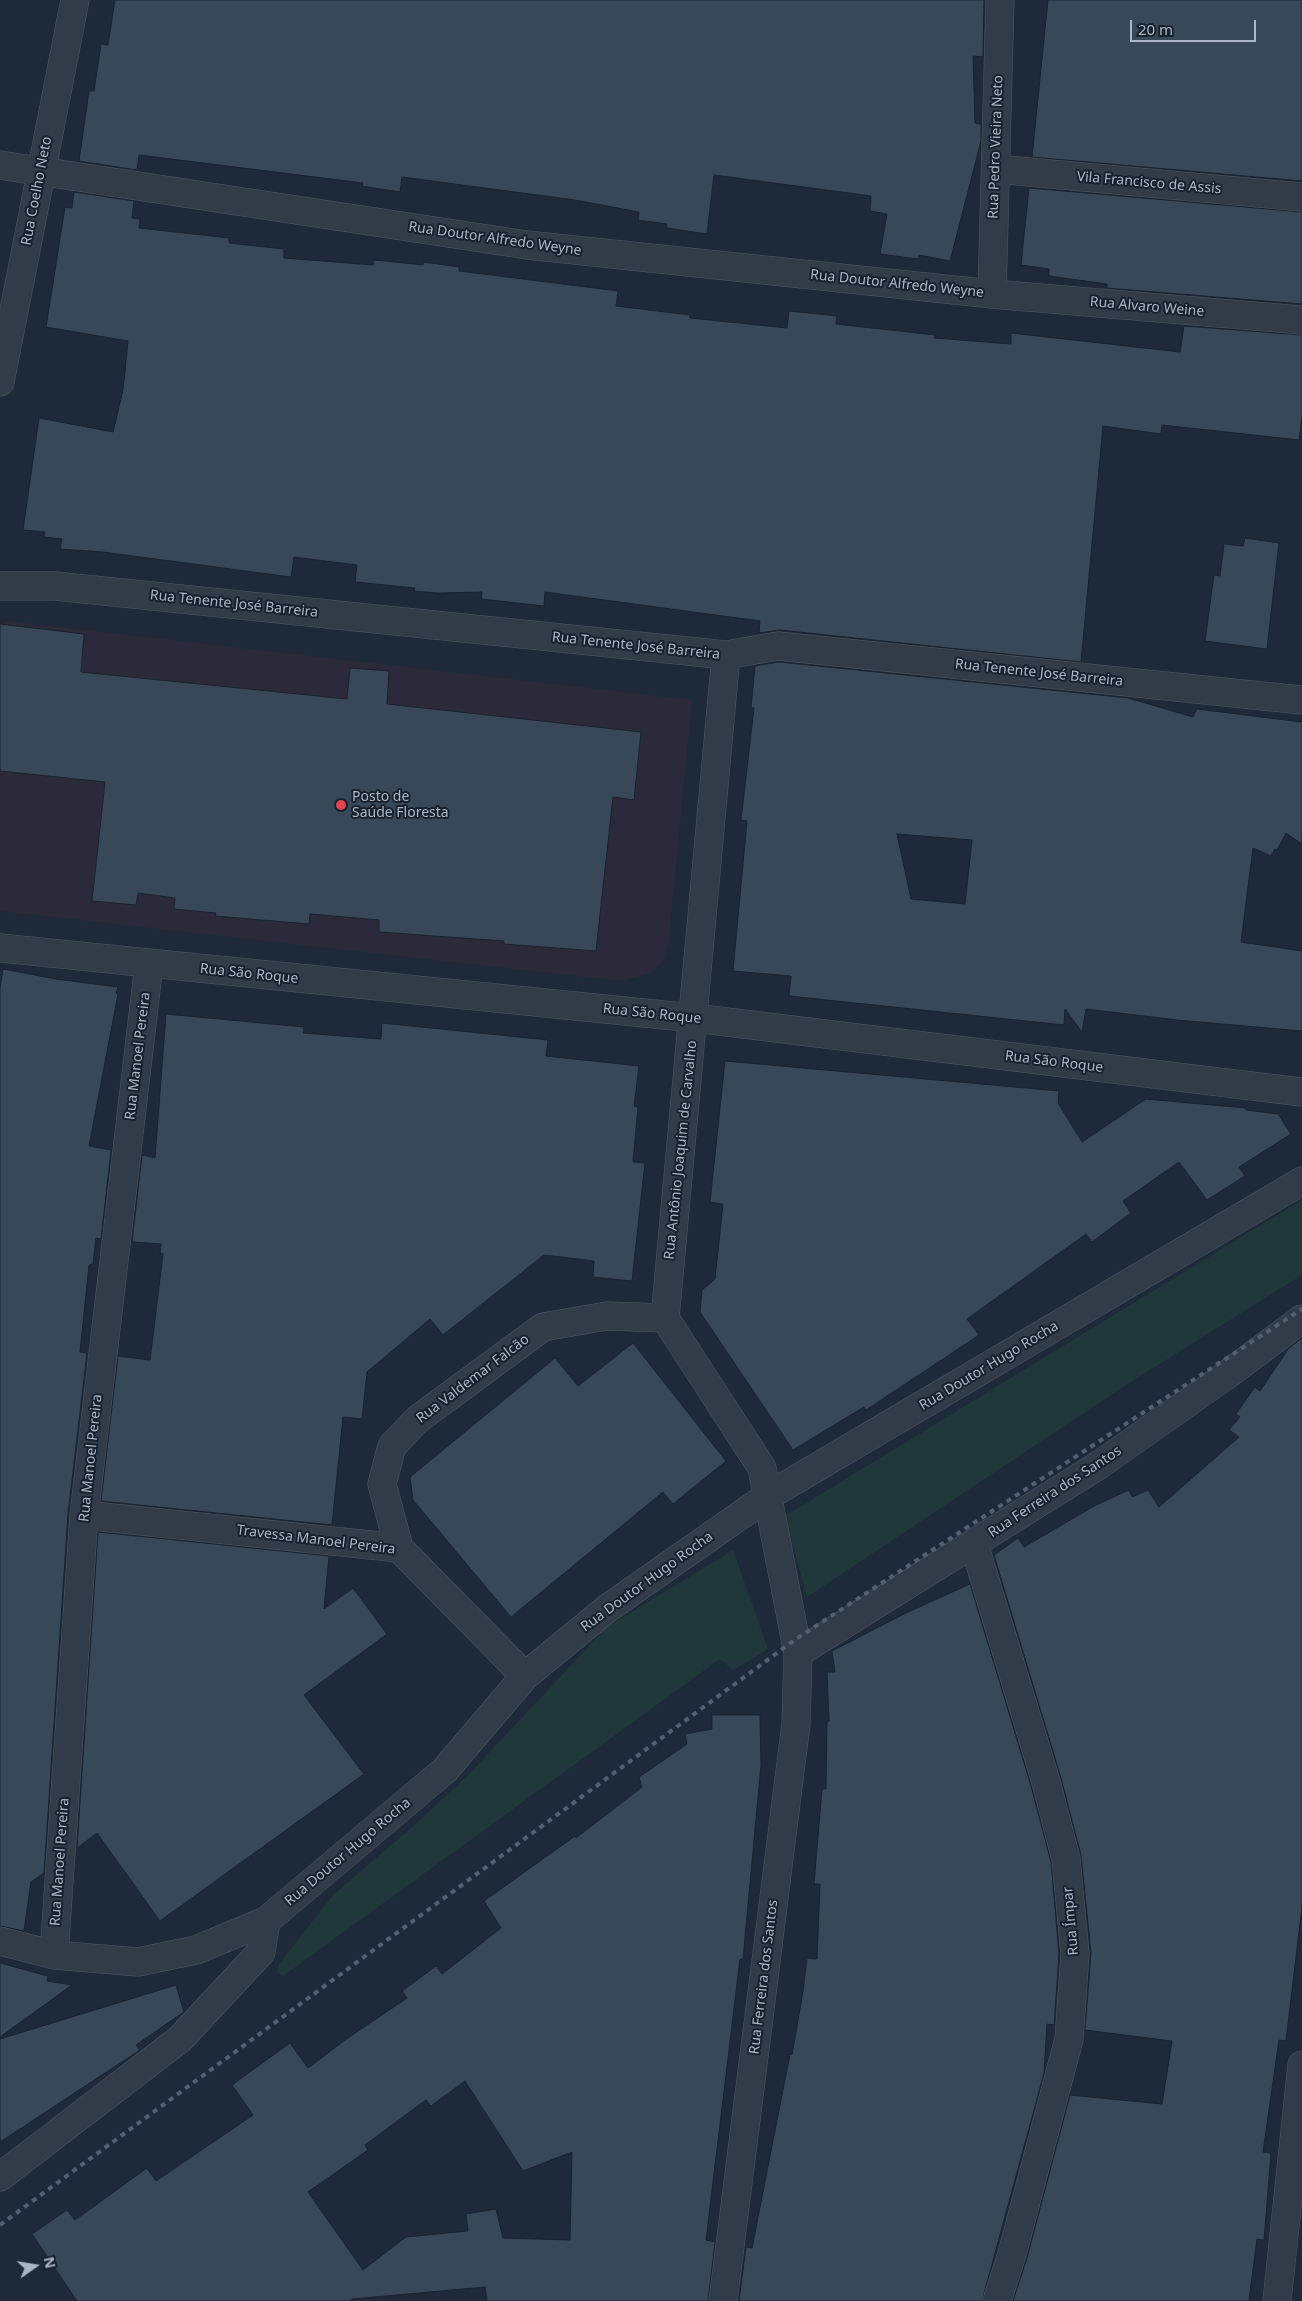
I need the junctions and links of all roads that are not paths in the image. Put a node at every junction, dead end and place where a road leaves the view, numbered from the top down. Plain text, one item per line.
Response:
1 (75, 0) edge
2 (1000, 0) edge
3 (0, 165) edge
4 (996, 169) junction
5 (40, 172) junction
6 (1302, 197) edge
7 (992, 294) junction
8 (1302, 320) edge
9 (0, 382) edge
10 (0, 586) edge
11 (726, 655) junction
12 (1302, 700) edge
13 (0, 948) edge
14 (149, 964) junction
15 (694, 1018) junction
16 (1302, 1092) edge
17 (1302, 1181) edge
18 (665, 1318) junction
19 (1302, 1319) edge
20 (768, 1496) junction
21 (84, 1515) junction
22 (974, 1544) junction
23 (399, 1548) junction
24 (798, 1653) junction
25 (525, 1676) junction
26 (266, 1921) junction
27 (0, 1941) edge
28 (54, 1955) junction
29 (1302, 2065) edge
30 (0, 2177) edge
31 (723, 2301) edge
32 (997, 2301) edge
33 (1277, 2301) edge

1 - 5 street, Rua Coelho Neto
2 - 4 street, Rua Pedro Vieira Neto
3 - 5 street, Rua Doutor Alfredo Weyne
4 - 6 street, Vila Francisco de Assis
4 - 7 street, Rua Pedro Vieira Neto
5 - 7 street, Rua Doutor Alfredo Weyne
5 - 9 street, Rua Coelho Neto
7 - 8 street, Rua Alvaro Weine
10 - 11 street, Rua Tenente José Barreira
11 - 12 street, Rua Tenente José Barreira
11 - 15 street, Rua Antônio Joaquim de Carvalho
13 - 14 street, Rua São Roque
14 - 15 street, Rua São Roque
14 - 21 street, Rua Manoel Pereira
15 - 16 street, Rua São Roque
15 - 18 street, Rua Antônio Joaquim de Carvalho
17 - 20 street, Rua Doutor Hugo Rocha
18 - 20 street
18 - 23 street, Rua Valdemar Falcão
19 - 22 street, Rua Ferreira dos Santos
20 - 24 street, Rua Ferreira dos Santos
20 - 25 street, Rua Doutor Hugo Rocha
21 - 23 street, Travessa Manoel Pereira
21 - 28 street, Rua Manoel Pereira
22 - 24 street, Rua Ferreira dos Santos
22 - 32 street, Rua Ímpar
23 - 25 street, Travessa Manoel Pereira
24 - 31 street, Rua Ferreira dos Santos
25 - 26 street, Rua Doutor Hugo Rocha
26 - 28 street, Rua Doutor Hugo Rocha
26 - 30 street
27 - 28 street, Rua Doutor Hugo Rocha
29 - 33 street

